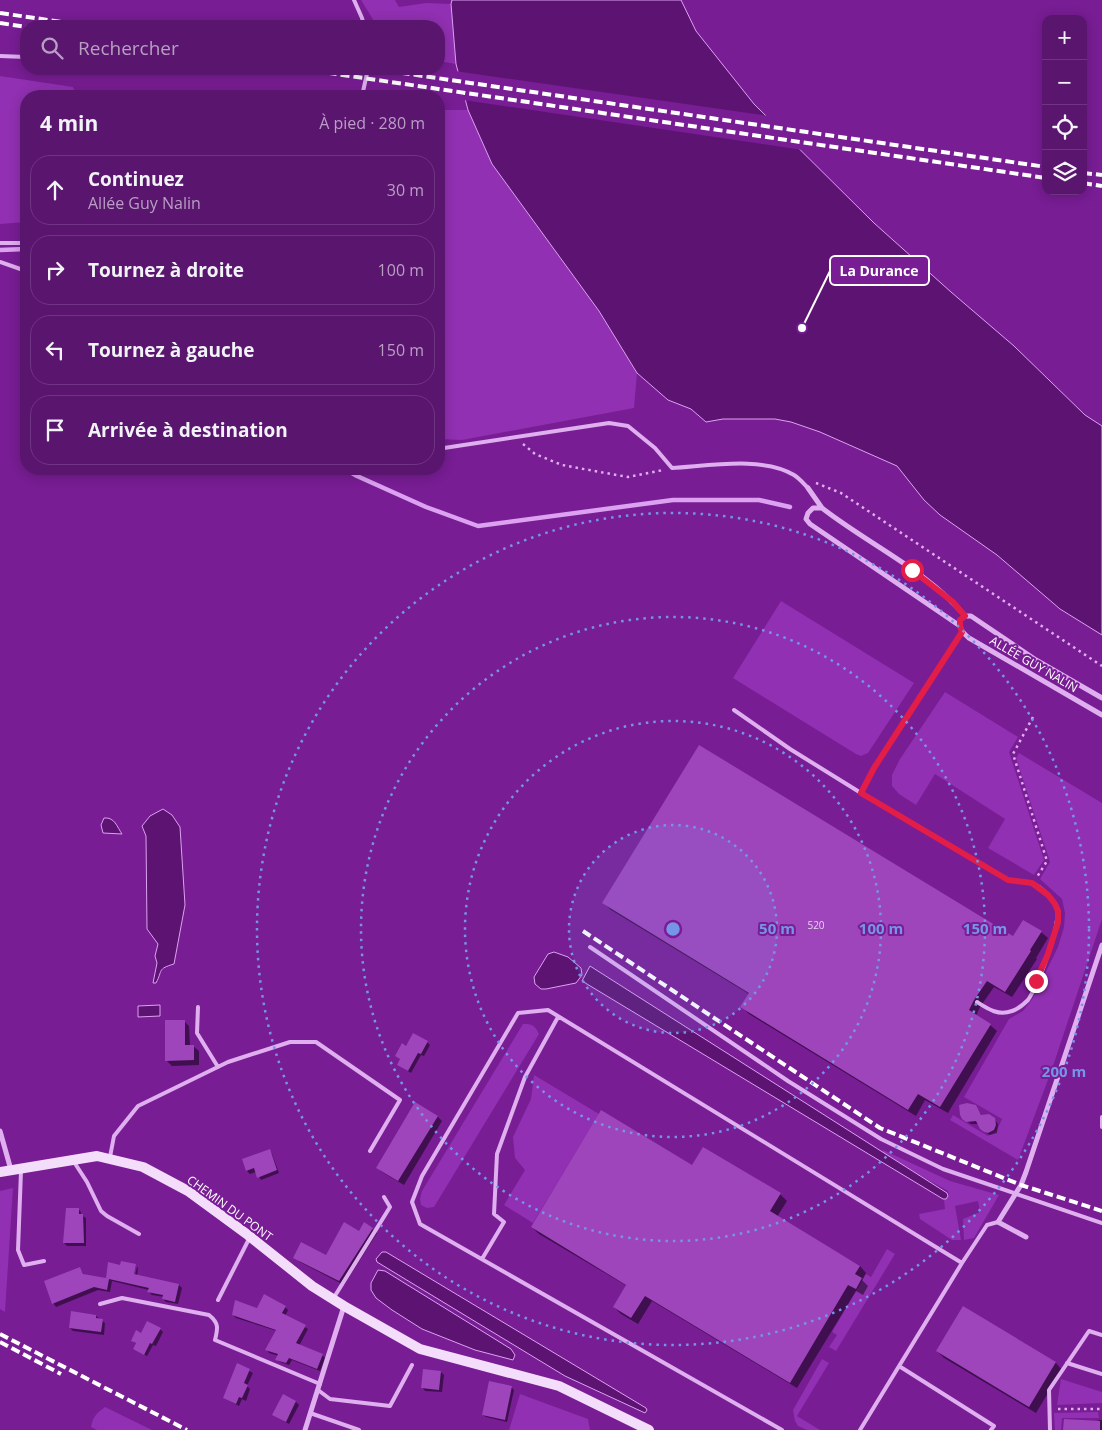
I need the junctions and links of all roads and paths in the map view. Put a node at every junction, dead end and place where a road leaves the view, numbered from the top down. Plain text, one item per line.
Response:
1 (354, 0) edge
2 (362, 20) edge
3 (0, 56) edge
4 (20, 57) edge
5 (367, 75) edge
6 (363, 90) edge
7 (0, 243) edge
8 (20, 243) edge
9 (0, 262) edge
10 (20, 269) edge
11 (515, 438) junction
12 (445, 448) edge
13 (672, 468) junction
14 (796, 475) junction
15 (808, 488) joint
16 (822, 508) junction
17 (965, 616) junction
18 (960, 626) junction
19 (962, 632) junction
20 (1102, 666) edge
21 (1102, 698) edge
22 (734, 710) dead end
23 (1102, 715) edge
24 (1033, 717) dead end
25 (861, 793) junction
26 (1032, 883) junction
27 (1102, 945) edge
28 (590, 947) dead end
29 (977, 1002) dead end
30 (198, 1006) dead end
31 (558, 1017) junction
32 (218, 1067) junction
33 (1102, 1117) edge
34 (1102, 1127) edge
35 (0, 1131) edge
36 (370, 1151) dead end
37 (72, 1160) junction
38 (110, 1160) junction
39 (16, 1169) junction
40 (0, 1172) edge
41 (1015, 1193) junction
42 (384, 1197) dead end
43 (998, 1222) junction
44 (1102, 1222) edge
45 (139, 1234) dead end
46 (250, 1236) junction
47 (1026, 1237) dead end
48 (482, 1259) junction
49 (44, 1261) dead end
50 (962, 1263) junction
51 (218, 1300) dead end
52 (333, 1300) junction
53 (100, 1304) dead end
54 (344, 1306) junction
55 (1102, 1335) edge
56 (1067, 1363) junction
57 (412, 1365) dead end
58 (899, 1366) junction
59 (1102, 1374) edge
60 (320, 1384) junction
61 (318, 1390) junction
62 (1102, 1409) edge
63 (1049, 1410) junction
64 (310, 1413) junction
65 (305, 1430) edge
66 (359, 1430) edge
67 (650, 1430) edge
68 (782, 1430) edge
69 (860, 1430) edge
70 (992, 1430) edge
71 (1050, 1430) edge

1 - 2 lane
3 - 4 lane
5 - 6 lane
7 - 8 lane
9 - 10 lane
11 - 12 lane
11 - 13 path
11 - 13 lane
13 - 14 lane
14 - 15 lane
14 - 20 path
15 - 16 street
16 - 17 street, ALLÉE GUY NALIN
16 - 18 street
17 - 18 street
17 - 21 street, ALLÉE GUY NALIN
18 - 19 street
19 - 23 street, ALLÉE GUY NALIN
19 - 25 lane
22 - 25 lane
24 - 26 path
25 - 26 lane
26 - 29 lane
27 - 41 street
28 - 41 lane
30 - 32 lane
31 - 48 lane
31 - 48 lane
31 - 50 lane
32 - 36 lane
32 - 38 lane
33 - 34 lane
35 - 39 street
37 - 38 street, CHEMIN DU PONT
37 - 39 street, CHEMIN DU PONT
37 - 45 lane
38 - 46 street, CHEMIN DU PONT
39 - 40 street, CHEMIN DU PONT
39 - 49 lane
41 - 43 street
41 - 44 lane
42 - 52 lane
43 - 47 street
43 - 50 lane
46 - 51 lane
46 - 52 street, CHEMIN DU PONT
48 - 68 lane
50 - 58 lane
52 - 54 street, CHEMIN DU PONT
53 - 60 lane
54 - 60 street
54 - 67 street, CHEMIN DU PONT
55 - 56 lane
56 - 59 lane
56 - 63 lane
57 - 61 lane
58 - 69 lane
58 - 70 lane
60 - 61 street
61 - 64 street
62 - 63 path
63 - 71 lane
64 - 65 street
64 - 66 lane

